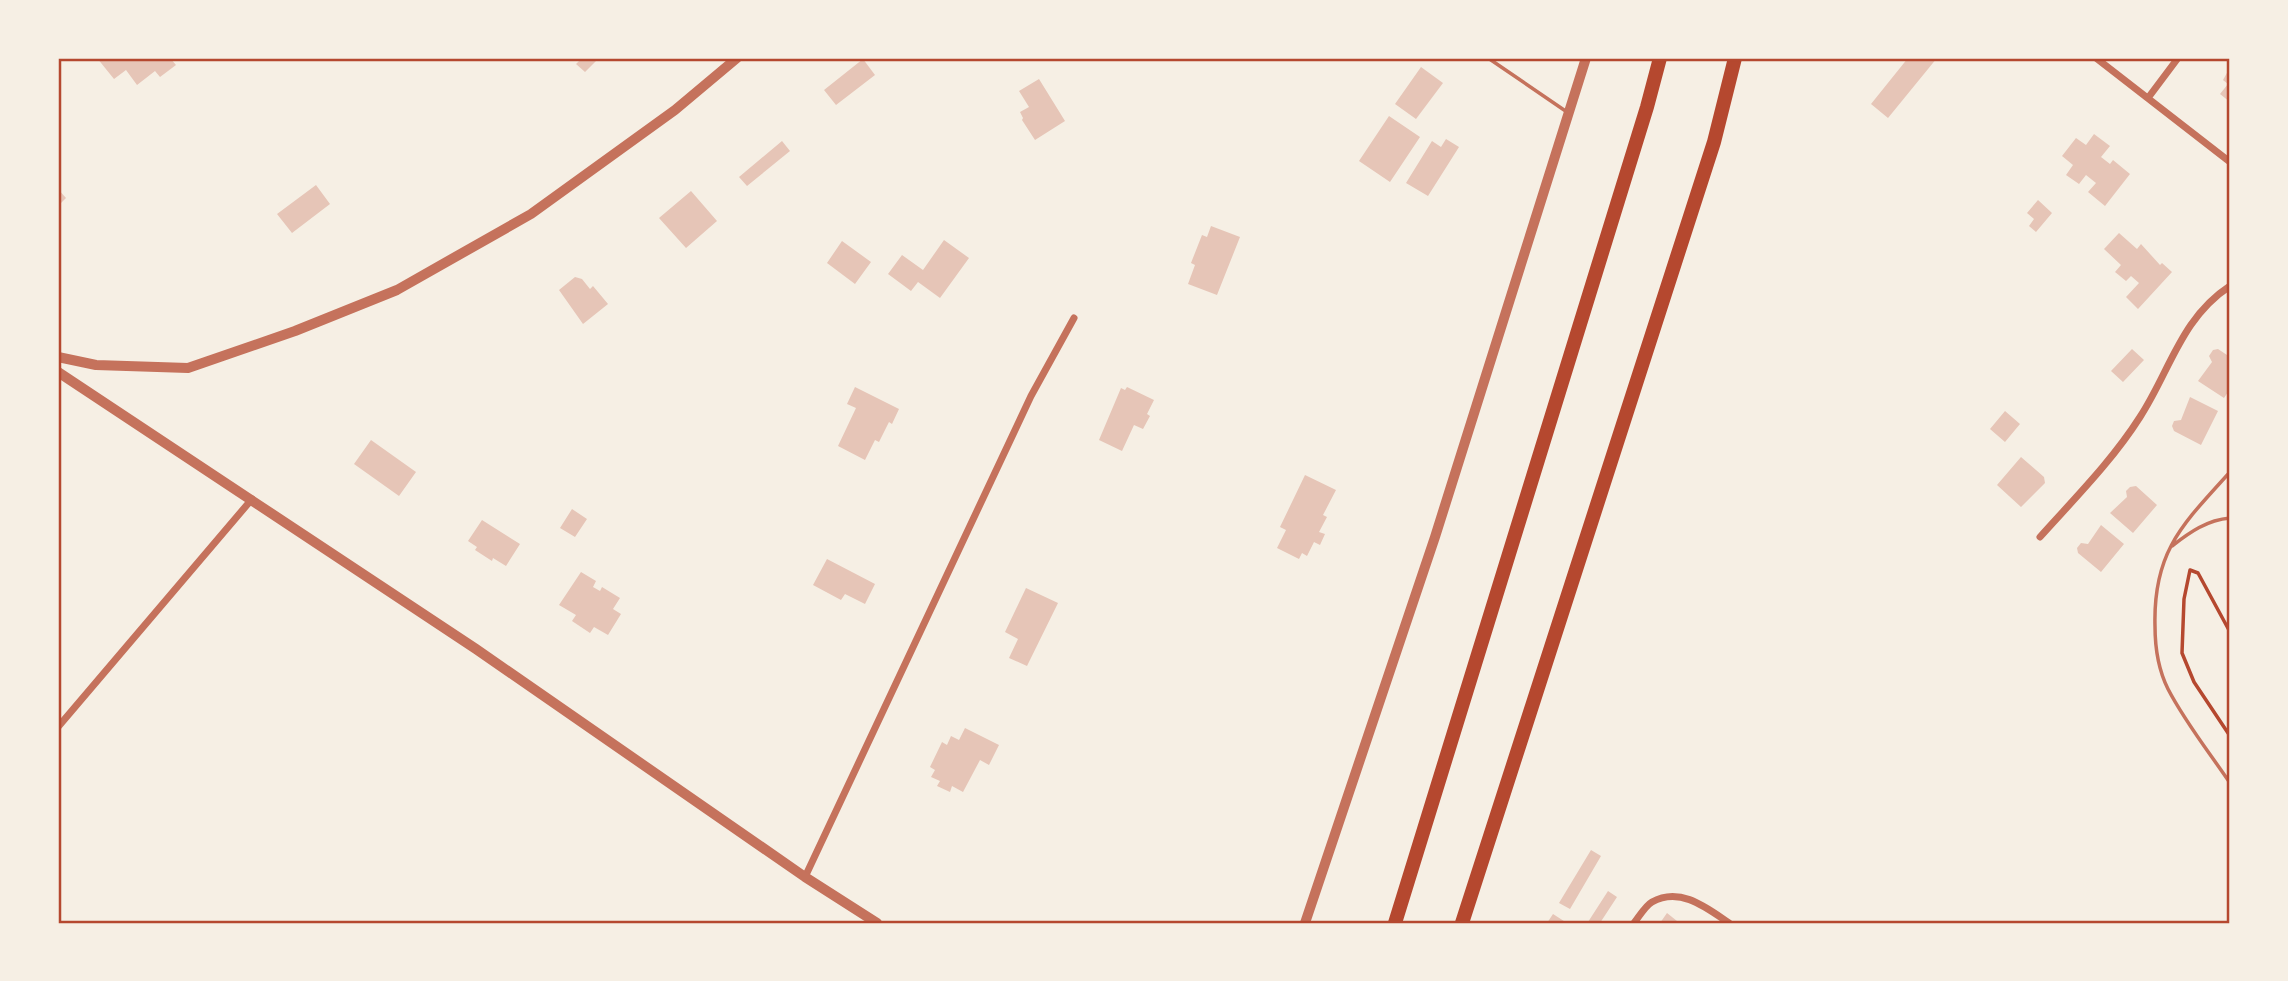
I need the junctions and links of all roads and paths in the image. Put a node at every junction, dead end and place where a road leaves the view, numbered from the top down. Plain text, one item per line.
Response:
1 (737, 58) edge
2 (1489, 58) edge
3 (1586, 58) edge
4 (1660, 58) edge
5 (1735, 58) edge
6 (2096, 58) edge
7 (2178, 58) edge
8 (2148, 98) junction
9 (1569, 113) junction
10 (2230, 162) edge
11 (2230, 286) edge
12 (1074, 318) dead end
13 (58, 357) edge
14 (58, 372) edge
15 (2230, 472) edge
16 (252, 499) junction
17 (2230, 519) edge
18 (2040, 537) dead end
19 (2170, 547) junction
20 (2230, 632) edge
21 (58, 727) edge
22 (2230, 736) edge
23 (2230, 783) edge
24 (805, 877) junction
25 (877, 923) edge
26 (1306, 923) edge
27 (1395, 923) edge
28 (1462, 923) edge
29 (1634, 923) edge
30 (1729, 923) edge

1 - 13 street
2 - 9 lane
3 - 9 street
4 - 27 highway
5 - 28 highway
6 - 8 street
7 - 8 street
8 - 10 street
9 - 26 street
11 - 18 street
12 - 24 street
14 - 16 street
15 - 19 lane
16 - 21 street
16 - 24 street
17 - 19 lane
19 - 23 lane
20 - 22 path
24 - 25 street
29 - 30 street

